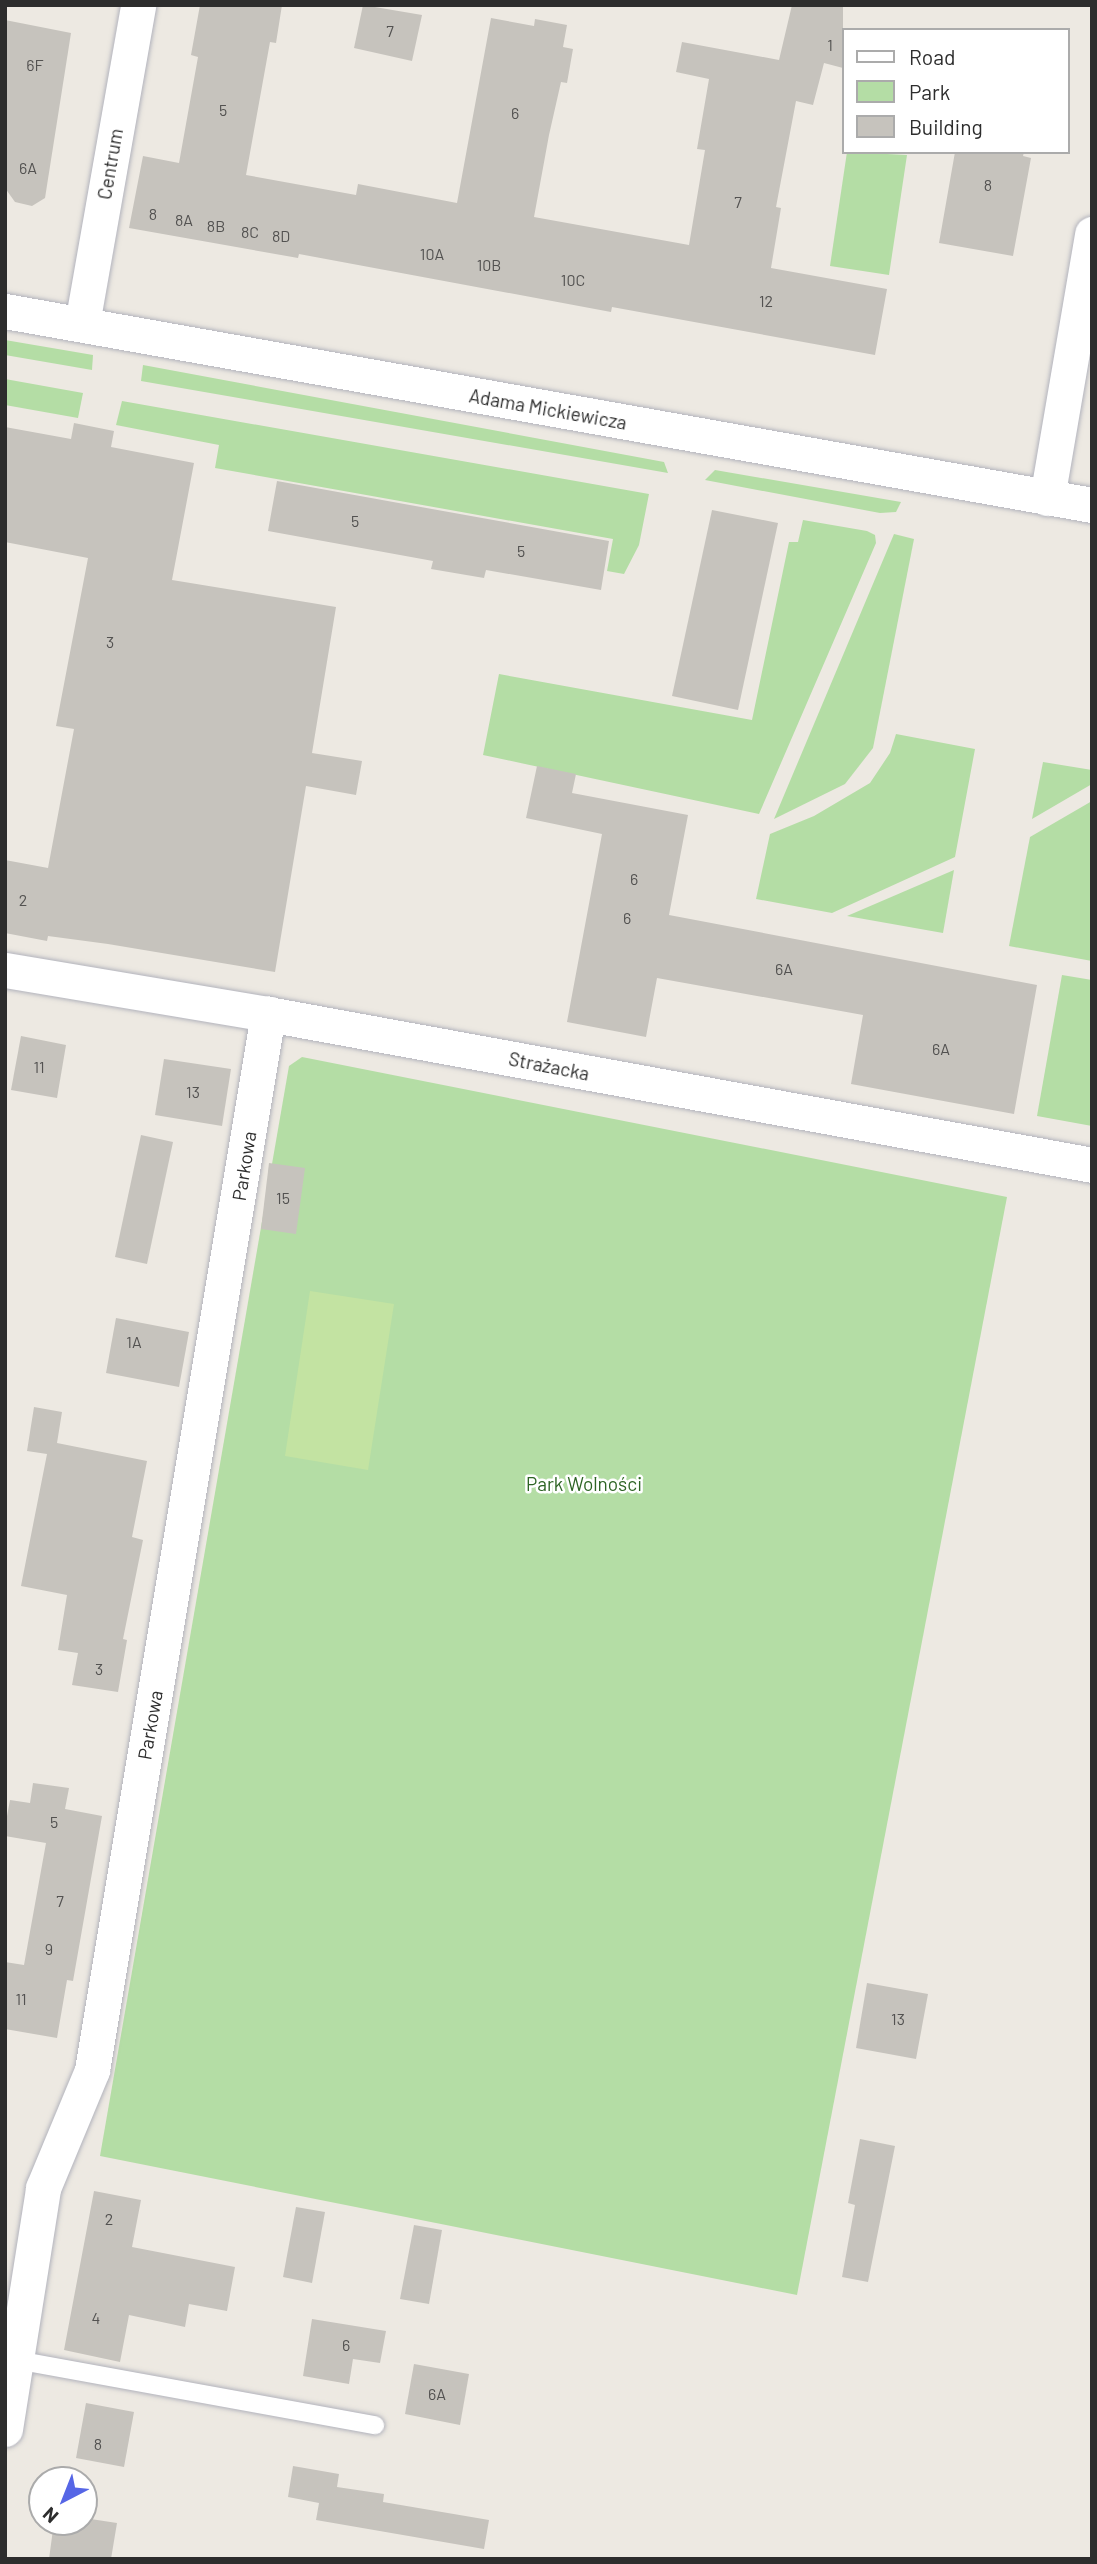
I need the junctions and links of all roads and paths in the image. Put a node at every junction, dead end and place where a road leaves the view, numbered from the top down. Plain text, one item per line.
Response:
1 (138, 5) edge
2 (1092, 234) edge
3 (5, 311) edge
4 (82, 324) junction
5 (1047, 498) junction
6 (1092, 505) edge
7 (5, 970) edge
8 (268, 1014) junction
9 (1092, 1166) edge
10 (16, 2360) junction
11 (375, 2425) dead end
12 (5, 2429) edge

1 - 4 street, Centrum
2 - 5 street
3 - 4 street, Adama Mickiewicza
4 - 5 street, Adama Mickiewicza
5 - 6 street, Adama Mickiewicza
7 - 8 street, Strażacka
8 - 9 street, Strażacka
8 - 10 street, Parkowa
10 - 11 lane
10 - 12 street, Parkowa

